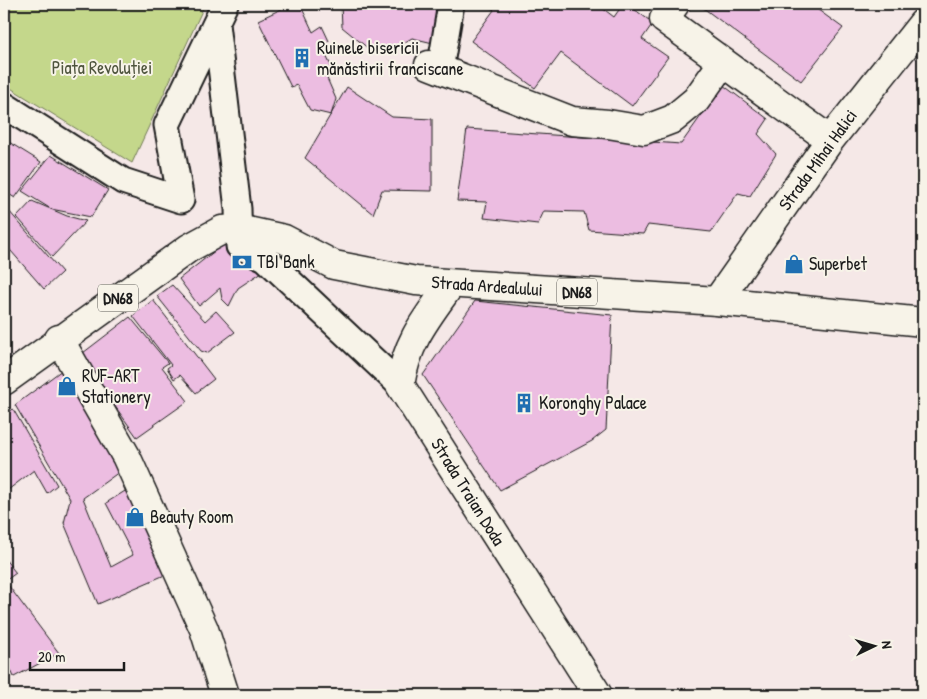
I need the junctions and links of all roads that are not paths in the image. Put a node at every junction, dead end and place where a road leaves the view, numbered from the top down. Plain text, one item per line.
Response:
1 (451, 4) edge
2 (670, 12) edge
3 (220, 14) edge
4 (923, 23) edge
5 (723, 62) junction
6 (435, 67) joint
7 (4, 105) edge
8 (830, 140) junction
9 (238, 229) junction
10 (451, 284) junction
11 (717, 301) junction
12 (923, 322) edge
13 (59, 339) junction
14 (4, 381) edge
15 (400, 385) junction
16 (225, 695) edge
17 (598, 695) edge

1 - 6 street
2 - 5 main road
3 - 7 street
3 - 9 street
4 - 8 main road, Strada Mihai Halici
5 - 6 main road
5 - 8 main road
8 - 11 main road, Strada Mihai Halici
9 - 10 main road, Strada Ardealului / DN68
9 - 13 main road, DN68
9 - 15 street
10 - 11 main road, Strada Ardealului / DN68
10 - 15 main road
11 - 12 main road, Strada Ardealului / DN68
13 - 14 main road, DN68
13 - 16 main road
15 - 17 main road, Strada Traian Doda

